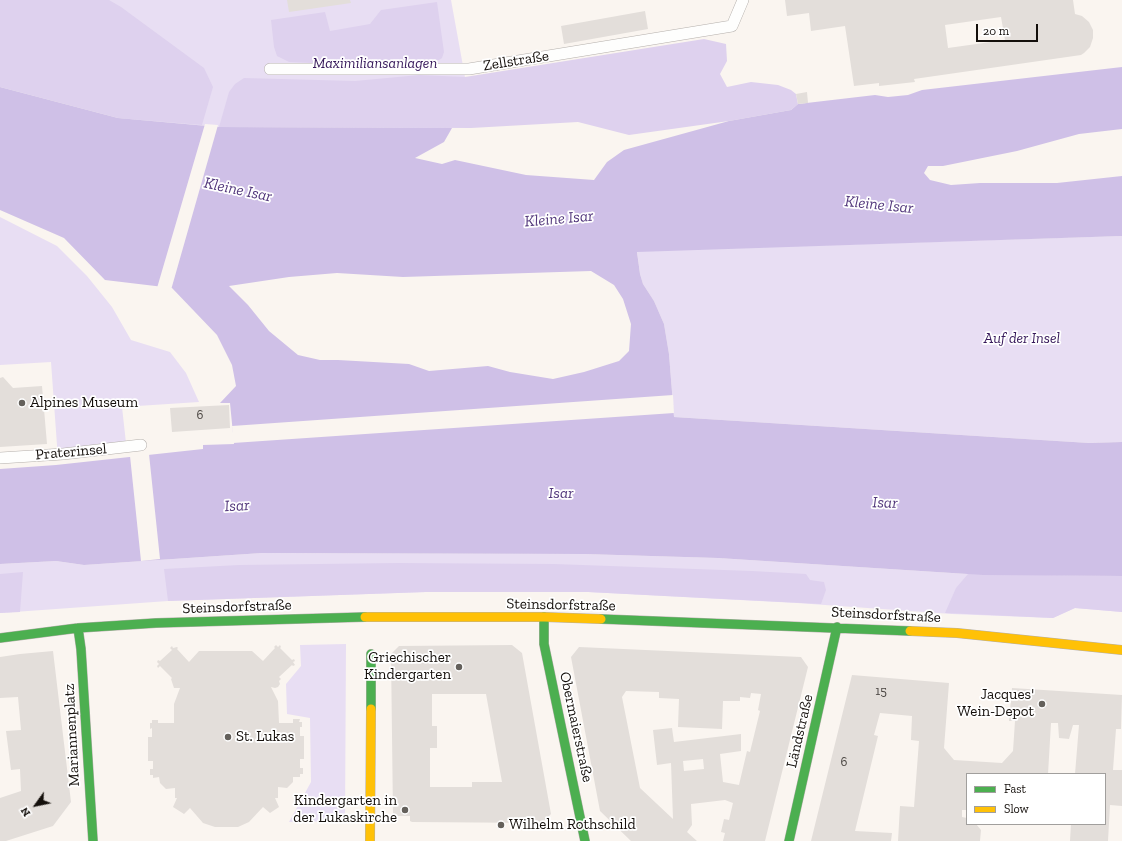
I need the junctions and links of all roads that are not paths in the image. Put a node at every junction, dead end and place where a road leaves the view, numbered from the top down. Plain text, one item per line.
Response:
1 (742, 0) edge
2 (270, 69) dead end
3 (141, 445) dead end
4 (0, 458) edge
5 (544, 617) junction
6 (837, 627) junction
7 (78, 628) junction
8 (0, 638) edge
9 (1122, 650) edge
10 (371, 654) dead end
11 (93, 841) edge
12 (370, 841) edge
13 (585, 841) edge
14 (789, 841) edge

1 - 2 lane, Zellstraße
3 - 4 lane, Praterinsel
5 - 6 main road, Steinsdorfstraße
5 - 7 main road, Steinsdorfstraße
5 - 13 main road, Obermaierstraße
6 - 9 main road, Steinsdorfstraße
6 - 14 main road, Ländstraße
7 - 8 main road, Steinsdorfstraße
7 - 11 main road, Mariannenplatz
10 - 12 main road

